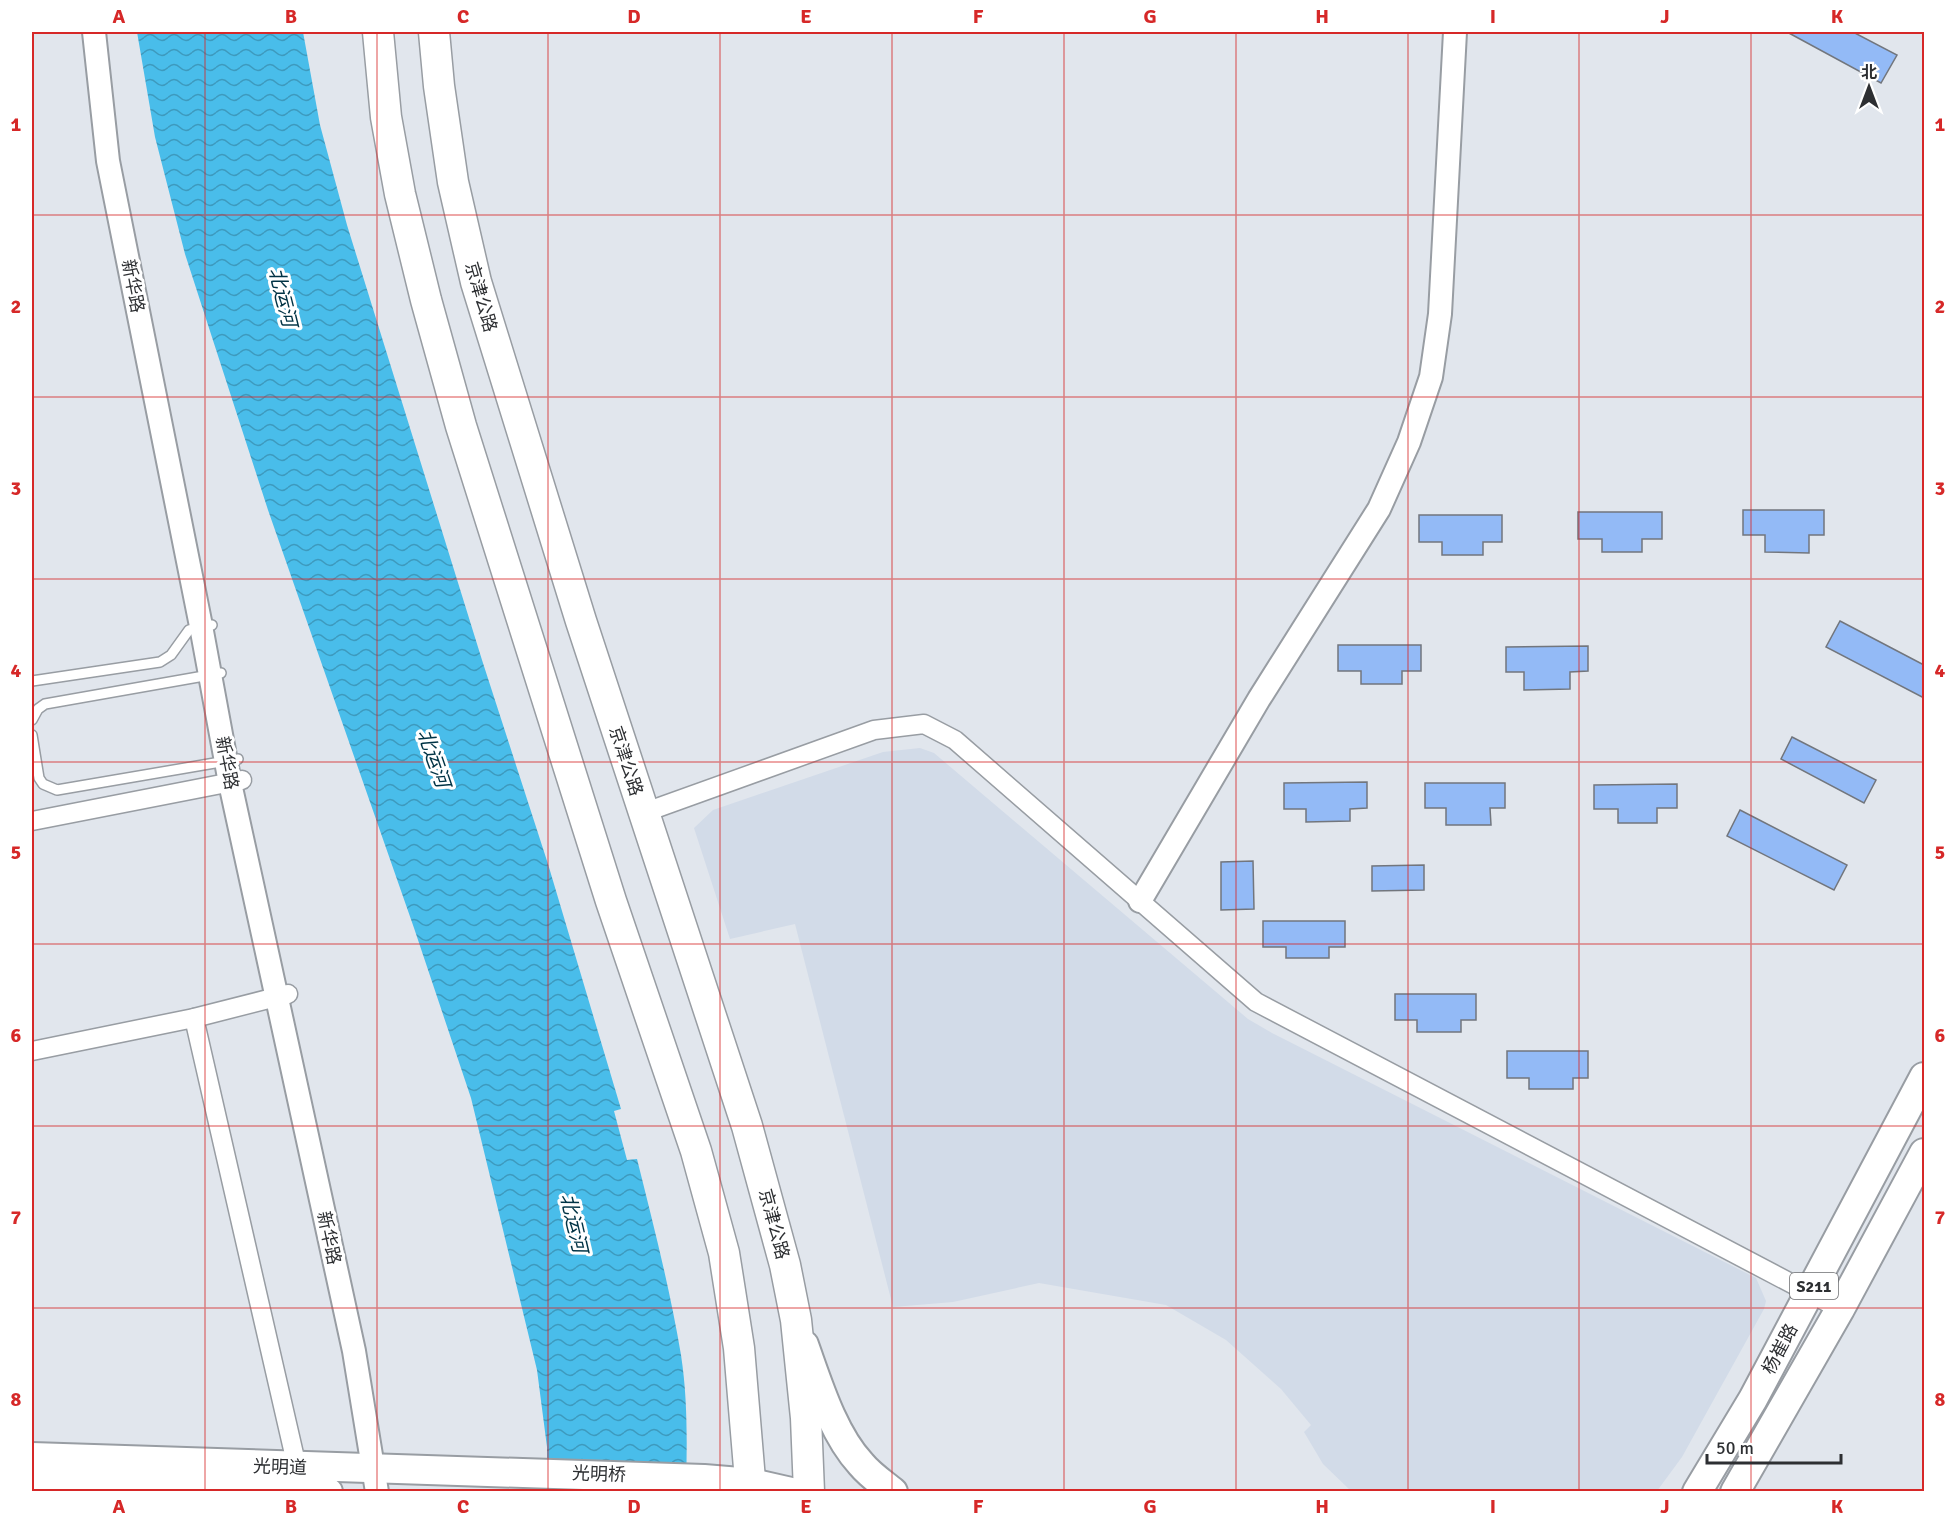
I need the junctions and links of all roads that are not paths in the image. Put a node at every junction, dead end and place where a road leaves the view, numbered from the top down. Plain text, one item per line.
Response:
1 (94, 32) edge
2 (108, 32) edge
3 (378, 32) edge
4 (434, 32) edge
5 (1455, 32) edge
6 (207, 626) junction
7 (216, 674) junction
8 (32, 681) edge
9 (32, 720) edge
10 (32, 735) edge
11 (234, 771) junction
12 (643, 813) junction
13 (32, 821) edge
14 (1140, 901) junction
15 (282, 996) junction
16 (194, 1018) junction
17 (32, 1051) edge
18 (1924, 1077) edge
19 (1924, 1153) edge
20 (1809, 1294) junction
21 (1840, 1309) junction
22 (796, 1320) junction
23 (297, 1467) junction
24 (529, 1472) joint
25 (59, 1475) edge
26 (381, 1480) edge
27 (752, 1487) edge
28 (328, 1491) edge
29 (791, 1491) edge
30 (809, 1491) edge
31 (893, 1491) edge
32 (1697, 1491) edge
33 (1735, 1491) edge

1 - 6 street, 新华路
2 - 6 street, 新华路
3 - 27 highway
4 - 12 highway, 京津公路
5 - 14 street
6 - 7 street, 新华路
6 - 8 lane
7 - 9 lane
7 - 11 street, 新华路
10 - 11 lane
11 - 13 street
11 - 15 street, 新华路
12 - 14 street
12 - 22 highway, 京津公路
14 - 20 street
15 - 16 street
15 - 26 street, 新华路
16 - 17 street
16 - 23 street
18 - 20 main road, 杨崔路 / S211
19 - 21 main road, 杨崔路 / S211
20 - 21 street
20 - 32 main road, 杨崔路 / S211
21 - 33 main road, 杨崔路 / S211
22 - 30 highway, 京津公路
22 - 31 main road
23 - 25 main road, 光明道
23 - 26 main road, 光明道
24 - 26 main road, 光明道
24 - 27 main road, 光明桥
25 - 28 main road, 光明道
27 - 29 main road

